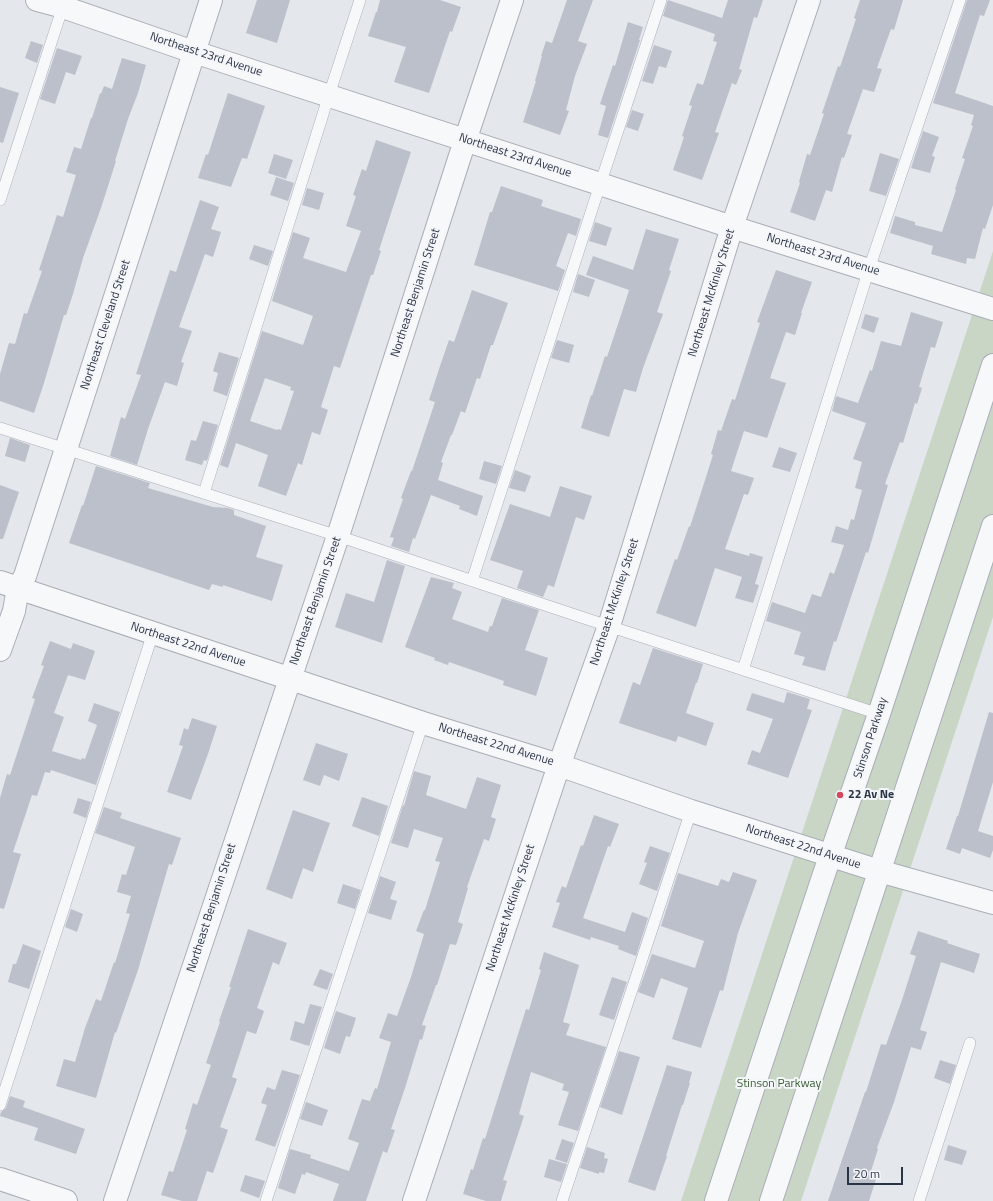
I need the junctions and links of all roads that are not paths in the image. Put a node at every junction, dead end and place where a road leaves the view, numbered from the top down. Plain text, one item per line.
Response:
1 (37, 0) edge
2 (211, 0) edge
3 (360, 0) edge
4 (512, 0) edge
5 (661, 0) edge
6 (809, 0) edge
7 (960, 0) edge
8 (64, 4) edge
9 (195, 52) junction
10 (329, 95) junction
11 (465, 140) junction
12 (600, 184) junction
13 (0, 200) edge
14 (732, 227) junction
15 (869, 270) junction
16 (993, 309) edge
17 (993, 365) edge
18 (0, 428) edge
19 (66, 450) junction
20 (204, 493) junction
21 (993, 526) edge
22 (338, 536) junction
23 (472, 581) junction
24 (9, 585) edge
25 (609, 626) junction
26 (153, 633) junction
27 (0, 650) edge
28 (743, 670) junction
29 (290, 678) junction
30 (879, 714) junction
31 (423, 723) junction
32 (559, 765) junction
33 (691, 811) junction
34 (831, 855) junction
35 (879, 871) junction
36 (993, 903) edge
37 (970, 1043) dead end
38 (0, 1105) edge
39 (0, 1179) edge
40 (66, 1201) edge
41 (115, 1201) edge
42 (266, 1201) edge
43 (414, 1201) edge
44 (562, 1201) edge
45 (716, 1201) edge
46 (771, 1201) edge
47 (919, 1201) edge

1 - 8 street, Northeast 23rd Avenue
2 - 9 street, Northeast Cleveland Street
3 - 10 lane
4 - 11 street, Northeast Benjamin Street
5 - 12 lane
6 - 14 street, Northeast McKinley Street
7 - 15 lane
8 - 9 street, Northeast 23rd Avenue
8 - 13 lane
9 - 10 street, Northeast 23rd Avenue
9 - 19 street, Northeast Cleveland Street
10 - 11 street, Northeast 23rd Avenue
10 - 20 lane
11 - 12 street, Northeast 23rd Avenue
11 - 22 street, Northeast Benjamin Street
12 - 14 street, Northeast 23rd Avenue
12 - 23 lane
14 - 15 street, Northeast 23rd Avenue
14 - 25 street, Northeast McKinley Street
15 - 16 street, Northeast 23rd Avenue
15 - 28 lane
17 - 30 street, Stinson Parkway
18 - 19 lane
19 - 20 lane
19 - 24 street, Northeast Cleveland Street
20 - 22 lane
21 - 35 street
22 - 23 lane
22 - 29 street, Northeast Benjamin Street
23 - 25 lane
24 - 26 street, Northeast 22nd Avenue
24 - 27 street, Northeast Cleveland Street
25 - 28 lane
25 - 32 street, Northeast McKinley Street
26 - 29 street, Northeast 22nd Avenue
26 - 38 lane
28 - 30 lane
29 - 31 street, Northeast 22nd Avenue
29 - 41 street, Northeast Benjamin Street
30 - 34 street, Stinson Parkway
31 - 32 street, Northeast 22nd Avenue
31 - 42 lane
32 - 33 street, Northeast 22nd Avenue
32 - 43 street, Northeast McKinley Street
33 - 34 street, Northeast 22nd Avenue
33 - 44 lane
34 - 35 street, Northeast 22nd Avenue
34 - 45 street, Stinson Parkway
35 - 36 street, Northeast 22nd Avenue
35 - 46 street
37 - 47 lane
39 - 40 street

